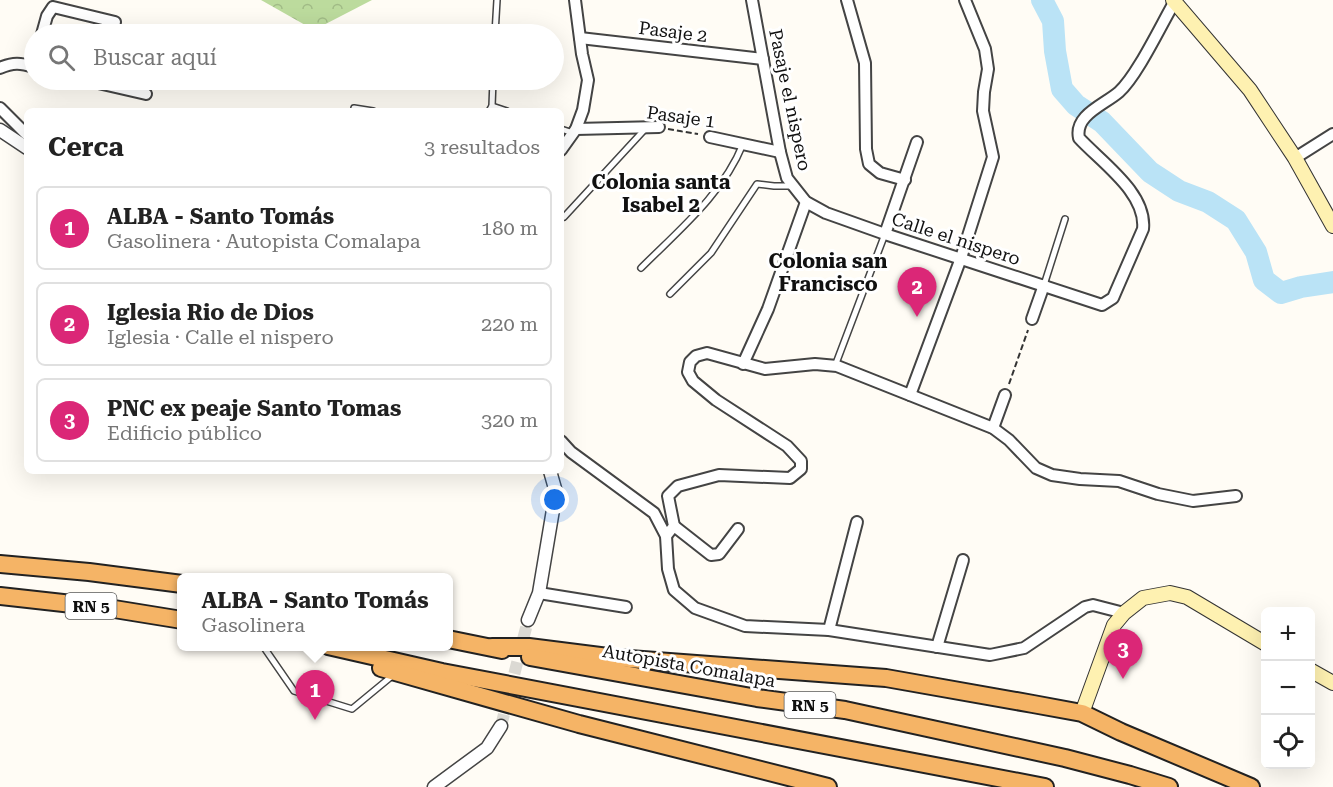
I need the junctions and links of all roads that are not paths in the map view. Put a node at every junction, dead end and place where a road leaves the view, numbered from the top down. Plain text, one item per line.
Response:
1 (497, 0) edge
2 (575, 0) edge
3 (752, 0) edge
4 (847, 0) edge
5 (965, 0) edge
6 (1174, 1) edge
7 (115, 22) dead end
8 (45, 24) edge
9 (496, 24) edge
10 (580, 38) junction
11 (763, 59) junction
12 (24, 63) edge
13 (0, 68) edge
14 (132, 90) edge
15 (492, 90) edge
16 (146, 93) dead end
17 (0, 108) edge
18 (490, 108) edge
19 (653, 127) joint
20 (24, 129) edge
21 (564, 129) edge
22 (0, 130) edge
23 (575, 131) junction
24 (1333, 134) edge
25 (710, 137) road end
26 (917, 142) dead end
27 (743, 144) junction
28 (24, 146) edge
29 (564, 146) edge
30 (780, 152) junction
31 (1295, 158) junction
32 (905, 180) junction
33 (792, 186) junction
34 (806, 202) junction
35 (564, 217) dead end
36 (1065, 219) dead end
37 (1333, 226) edge
38 (885, 234) junction
39 (961, 258) junction
40 (641, 268) dead end
41 (1044, 285) junction
42 (670, 294) dead end
43 (1032, 319) road end
44 (743, 364) junction
45 (835, 366) junction
46 (1005, 394) road end
47 (910, 395) junction
48 (993, 428) junction
49 (564, 444) edge
50 (551, 474) edge
51 (1236, 496) dead end
52 (857, 522) dead end
53 (674, 526) junction
54 (738, 529) dead end
55 (666, 537) junction
56 (963, 560) dead end
57 (0, 564) edge
58 (177, 583) edge
59 (539, 593) junction
60 (0, 596) edge
61 (626, 607) dead end
62 (1124, 613) junction
63 (177, 619) edge
64 (528, 620) tunnel mouth
65 (829, 630) junction
66 (453, 640) edge
67 (1261, 641) edge
68 (492, 647) junction
69 (937, 647) junction
70 (266, 651) edge
71 (329, 651) edge
72 (350, 651) edge
73 (1315, 672) edge
74 (396, 673) junction
75 (1333, 683) edge
76 (1082, 713) junction
77 (501, 726) tunnel mouth
78 (434, 787) edge
79 (828, 787) edge
80 (1045, 787) edge
81 (1169, 787) edge
82 (1251, 787) edge

1 - 9 lane
2 - 10 street
3 - 11 street, Pasaje el nispero
4 - 32 street
5 - 39 street
6 - 31 main road
6 - 41 street, Calle el nispero
7 - 8 street
10 - 11 street, Pasaje 2
10 - 23 street
11 - 30 street, Pasaje el nispero
12 - 13 street
14 - 16 street
15 - 18 lane
17 - 20 street
19 - 23 street, Pasaje 1
19 - 35 lane
21 - 23 lane
22 - 28 street
23 - 29 street
24 - 31 street
25 - 27 street, Pasaje 1
26 - 32 street
27 - 30 street, Pasaje 1
27 - 40 lane
30 - 33 street, Pasaje el nispero
31 - 37 main road
32 - 38 street
33 - 34 street, Pasaje el nispero
33 - 42 lane
34 - 38 street, Calle el nispero
34 - 44 street
36 - 41 lane
38 - 39 street, Calle el nispero
38 - 45 lane
39 - 41 street, Calle el nispero
39 - 47 street
41 - 43 street
44 - 45 street
44 - 53 street
45 - 47 street
46 - 48 street
47 - 48 street
48 - 51 street
49 - 55 street
50 - 59 street
52 - 65 street
53 - 54 street
53 - 55 street
55 - 65 street
56 - 69 street
57 - 58 highway, RN 5
59 - 61 street
59 - 64 street
60 - 63 highway, RN 5
62 - 67 main road
62 - 69 street
62 - 76 main road
65 - 69 street
66 - 68 highway, Autopista Comalapa / RN 5
68 - 76 highway
68 - 81 highway, Autopista Comalapa / RN 5
70 - 74 lane
71 - 74 highway
72 - 80 highway, RN 5
73 - 75 main road
74 - 79 highway
76 - 82 highway
77 - 78 street

